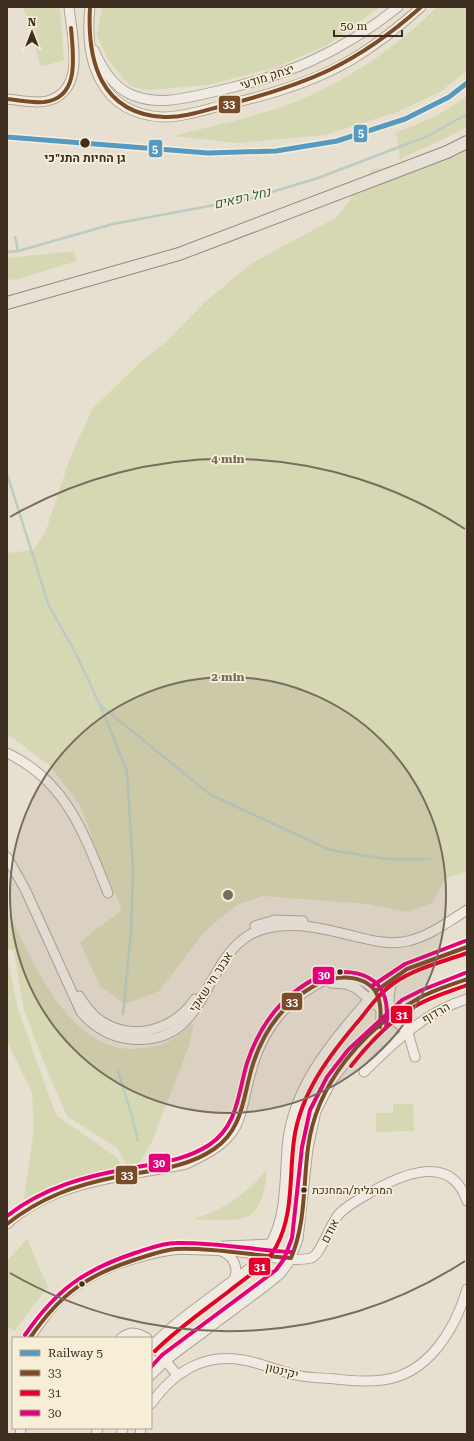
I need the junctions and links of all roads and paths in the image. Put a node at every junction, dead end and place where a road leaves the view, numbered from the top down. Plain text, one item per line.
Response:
1 (69, 7) edge
2 (90, 7) edge
3 (398, 7) edge
4 (421, 7) edge
5 (89, 29) junction
6 (7, 99) edge
7 (467, 142) edge
8 (7, 303) edge
9 (7, 753) edge
10 (7, 857) edge
11 (108, 893) dead end
12 (467, 910) edge
13 (467, 947) edge
14 (393, 976) junction
15 (467, 979) edge
16 (318, 984) junction
17 (376, 991) junction
18 (467, 998) edge
19 (369, 999) junction
20 (406, 1005) junction
21 (381, 1010) junction
22 (390, 1018) junction
23 (380, 1026) junction
24 (407, 1031) junction
25 (415, 1057) dead end
26 (364, 1072) dead end
27 (467, 1201) edge
28 (7, 1224) edge
29 (272, 1242) junction
30 (296, 1245) junction
31 (174, 1249) junction
32 (221, 1251) junction
33 (262, 1256) junction
34 (315, 1256) junction
35 (291, 1258) junction
36 (234, 1280) junction
37 (467, 1289) edge
38 (31, 1337) edge
39 (122, 1337) edge
40 (142, 1337) edge
41 (152, 1342) edge
42 (152, 1344) edge
43 (166, 1360) junction
44 (152, 1374) edge
45 (177, 1375) junction
46 (152, 1403) edge

1 - 6 street
2 - 5 street, יצחק מודעי
3 - 5 street, יצחק מודעי
4 - 5 street, יצחק מודעי
7 - 8 main road
9 - 11 street
10 - 12 street, אבנר חי שאקי
13 - 14 street
14 - 17 street
14 - 22 street
15 - 20 street
16 - 17 street
16 - 19 street
16 - 28 street
17 - 19 street
17 - 21 street
18 - 24 street, הרדוף
19 - 21 street
19 - 29 street
20 - 22 street
20 - 24 street, הרדוף
21 - 22 street
21 - 23 street
22 - 23 street
22 - 24 street
23 - 30 street
24 - 25 street, הרדוף
24 - 26 street, הרדוף
27 - 34 street, אודם
29 - 31 street
29 - 33 street
29 - 35 street
30 - 34 street, אודם
30 - 35 street
31 - 32 street, אודם
31 - 38 street
32 - 33 street, אודם
32 - 36 street
33 - 35 street, אודם
33 - 36 street
34 - 35 street, אודם
35 - 43 street
36 - 41 street
37 - 45 street, יקינטון
39 - 40 street
42 - 43 street
43 - 44 street
43 - 45 street
45 - 46 street, יקינטון

